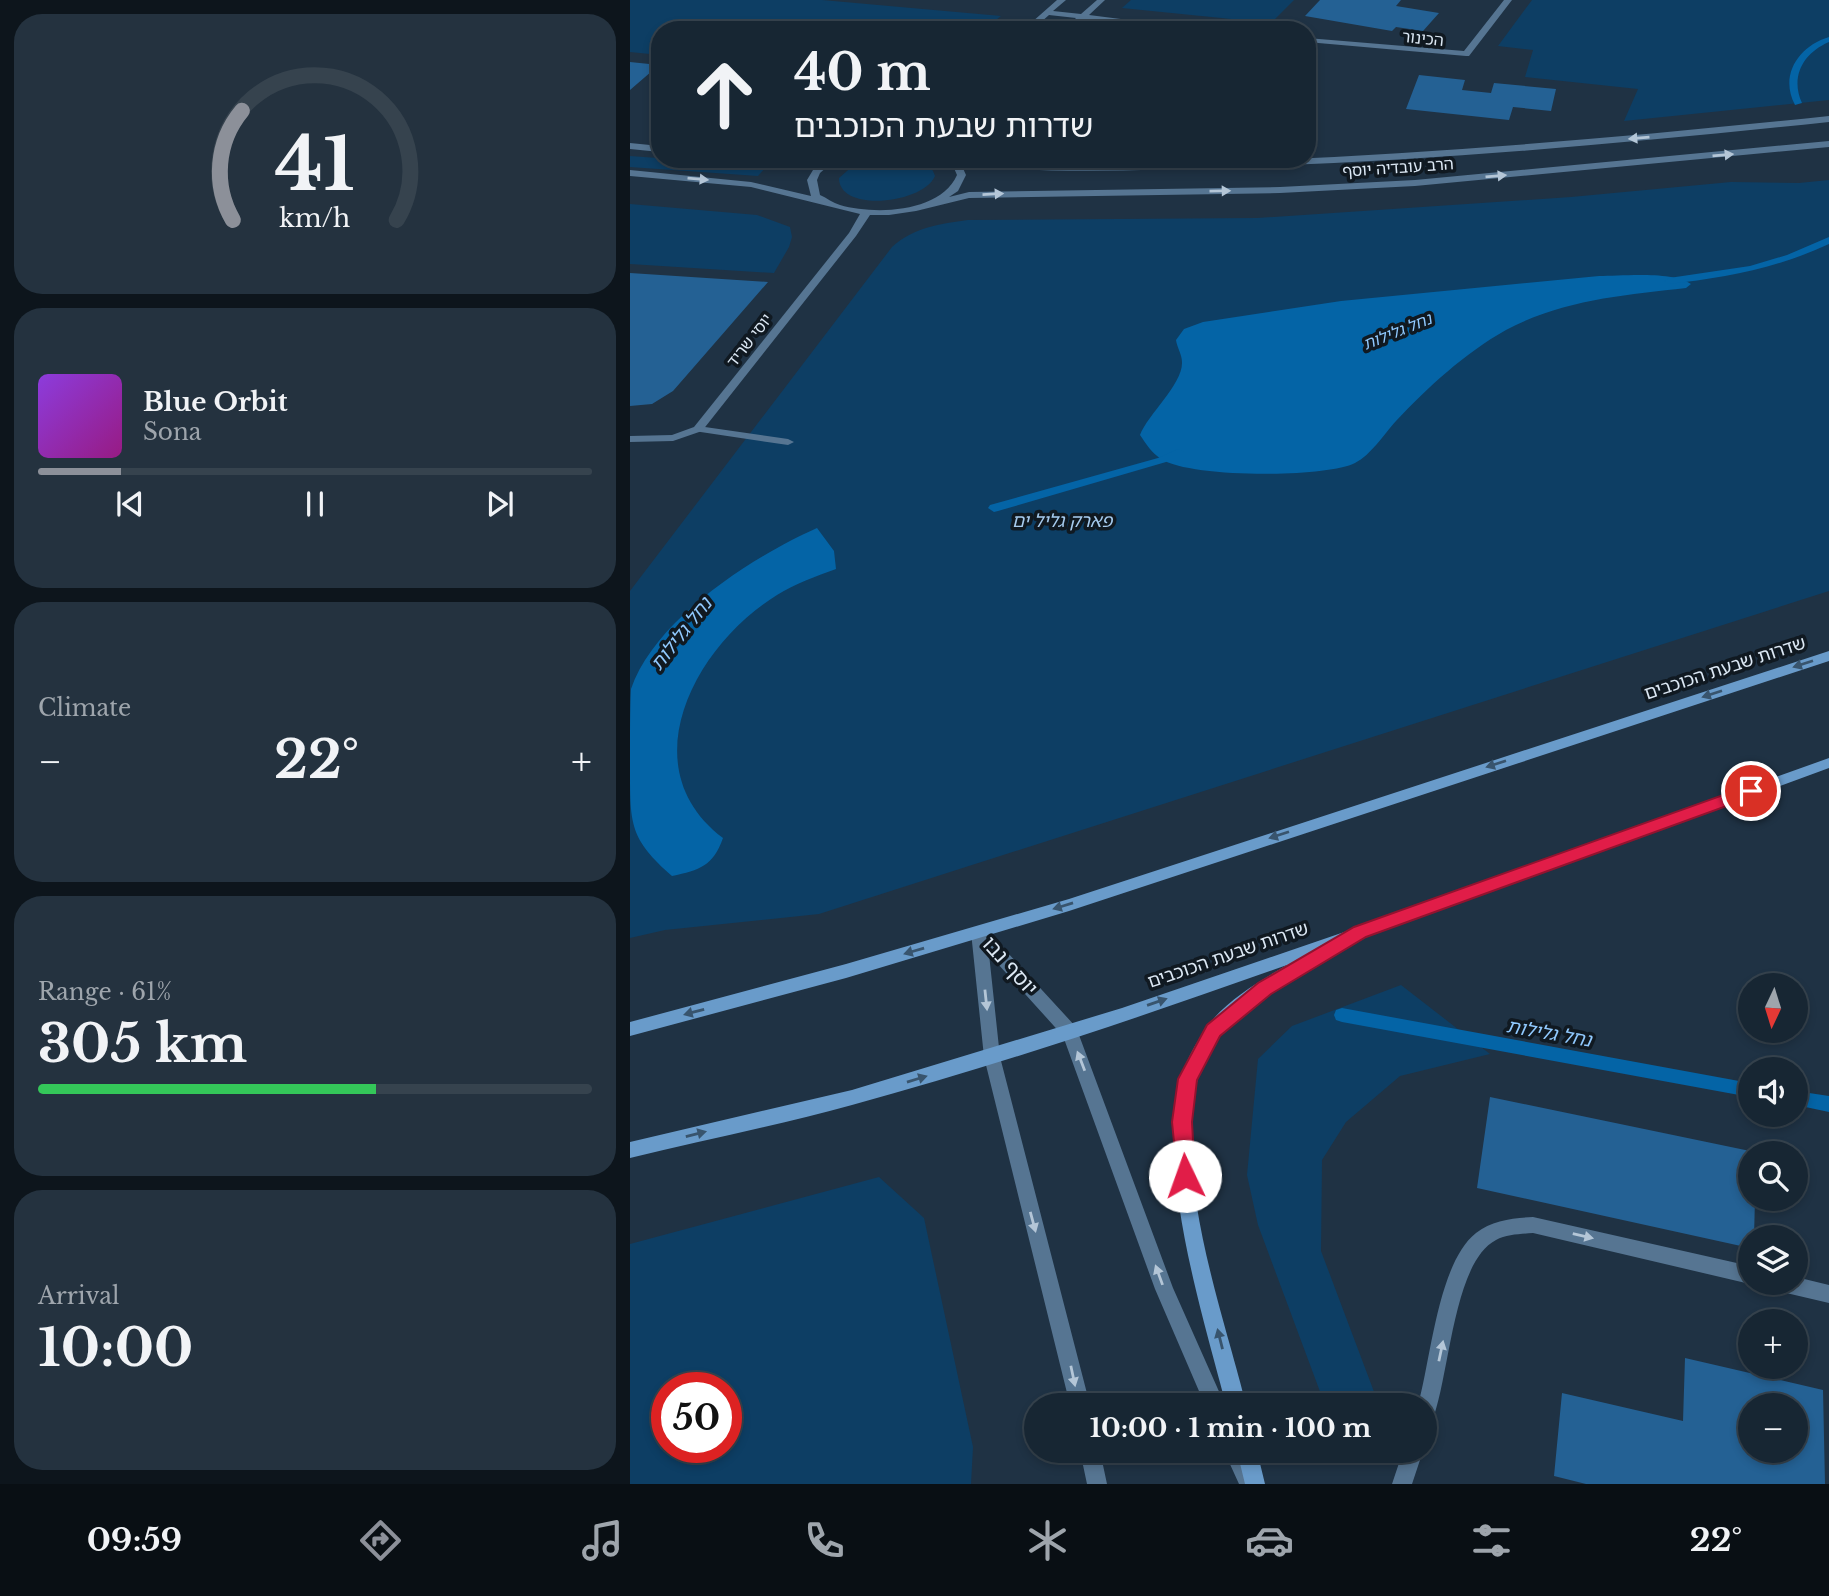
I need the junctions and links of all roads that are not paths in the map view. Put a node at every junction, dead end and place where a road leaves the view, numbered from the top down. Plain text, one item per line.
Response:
1 (1062, 0) edge
2 (1101, 0) edge
3 (1508, 0) edge
4 (1047, 13) junction
5 (1082, 17) junction
6 (1038, 21) edge
7 (1078, 21) edge
8 (1120, 21) edge
9 (1316, 41) edge
10 (1829, 119) edge
11 (1829, 144) edge
12 (630, 146) edge
13 (651, 148) edge
14 (1316, 162) edge
15 (821, 168) edge
16 (961, 168) edge
17 (630, 173) edge
18 (824, 202) junction
19 (926, 206) junction
20 (866, 213) junction
21 (698, 429) junction
22 (630, 439) edge
23 (788, 442) dead end
24 (1829, 656) edge
25 (1829, 762) edge
26 (979, 932) junction
27 (1360, 932) junction
28 (630, 1029) edge
29 (1070, 1032) junction
30 (992, 1057) junction
31 (630, 1150) edge
32 (1738, 1272) edge
33 (1808, 1289) edge
34 (1829, 1294) edge
35 (1077, 1393) edge
36 (1209, 1393) edge
37 (1233, 1393) edge
38 (1430, 1393) edge
39 (1093, 1463) edge
40 (1239, 1463) edge
41 (1250, 1463) edge
42 (1409, 1463) edge
43 (1097, 1484) edge
44 (1249, 1484) edge
45 (1255, 1484) edge
46 (1402, 1484) edge

1 - 4 street
2 - 5 street
3 - 9 street, הכינור
4 - 5 street
4 - 6 street
5 - 7 street
5 - 8 street
10 -> 14 street, הרב עובדיה יוסף
19 -> 11 street, הרב עובדיה יוסף
12 - 13 street
15 - 18 street
16 - 19 street
17 -> 18 street
18 - 20 street, הרב עובדיה יוסף
19 - 20 street, הרב עובדיה יוסף
20 - 21 street, יוסי שריד
21 - 22 street
21 - 23 street
24 -> 26 main road, שדרות שבעת הכוכבים
25 - 27 main road, שדרות שבעת הכוכבים
26 -> 28 main road, שדרות שבעת הכוכבים
26 - 29 street, יוסף נבו
26 -> 30 street, יוסף נבו
29 -> 27 main road, שדרות שבעת הכוכבים
37 -> 27 main road
29 - 30 main road, שדרות שבעת הכוכבים
36 -> 29 street, יוסף נבו
31 -> 30 main road, שדרות שבעת הכוכבים
30 -> 35 street, יוסף נבו
38 -> 32 street
33 - 34 street
39 - 43 street
40 - 44 street
41 - 45 main road
42 - 46 street

